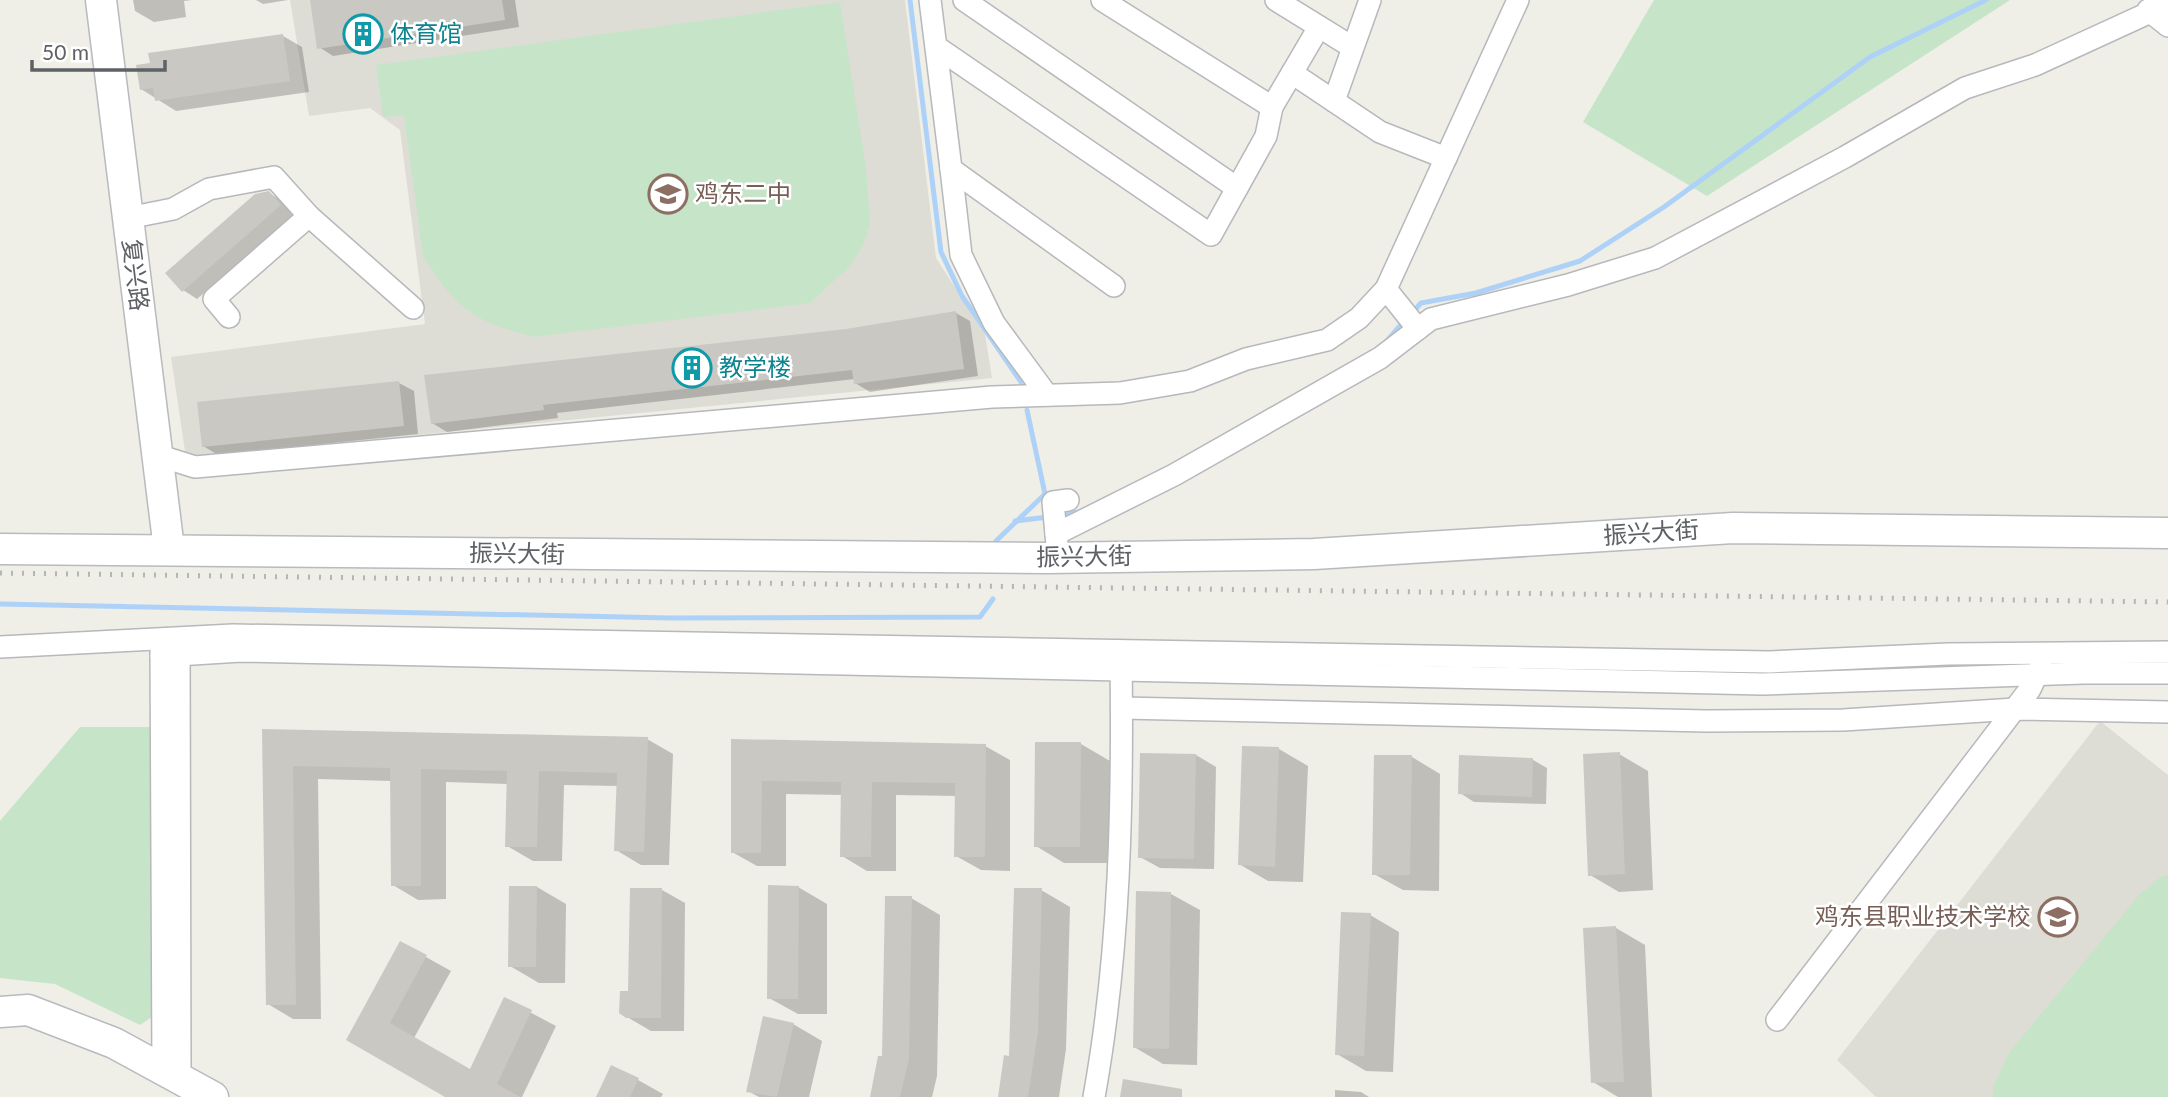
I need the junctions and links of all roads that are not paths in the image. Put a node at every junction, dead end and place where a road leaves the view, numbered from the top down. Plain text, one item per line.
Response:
1 (101, 0) edge
2 (930, 0) edge
3 (964, 0) edge
4 (1102, 0) edge
5 (1276, 0) edge
6 (1370, 0) edge
7 (1518, 0) edge
8 (2168, 4) edge
9 (2147, 10) junction
10 (2168, 26) edge
11 (1319, 27) junction
12 (1352, 47) junction
13 (938, 48) junction
14 (1292, 73) junction
15 (1334, 101) junction
16 (1272, 107) junction
17 (1446, 158) junction
18 (951, 169) junction
19 (1237, 188) junction
20 (309, 216) junction
21 (128, 218) junction
22 (1114, 286) dead end
23 (1386, 289) junction
24 (414, 308) dead end
25 (229, 317) dead end
26 (1418, 329) junction
27 (1047, 395) junction
28 (157, 455) junction
29 (1068, 500) dead end
30 (2168, 533) edge
31 (1057, 546) junction
32 (0, 549) edge
33 (169, 549) junction
34 (167, 644) junction
35 (0, 647) edge
36 (1121, 649) junction
37 (2168, 652) edge
38 (2045, 653) junction
39 (2168, 673) edge
40 (2039, 674) junction
41 (1122, 708) junction
42 (2015, 709) junction
43 (2168, 712) edge
44 (0, 1012) edge
45 (1777, 1020) dead end
46 (172, 1074) junction
47 (214, 1097) edge
48 (1094, 1097) edge

1 - 21 street, 复兴路
2 - 13 street
3 - 19 street
4 - 16 street
5 - 11 street
6 - 12 street
7 - 17 street
8 - 9 street
9 - 10 street
9 - 26 street
11 - 12 street
11 - 14 street
12 - 15 street
13 - 18 street
13 - 19 street
14 - 15 street
14 - 16 street
15 - 17 street
16 - 19 street
17 - 23 street
18 - 22 street
18 - 27 street
20 - 21 street
20 - 24 street
20 - 25 street
21 - 28 street, 复兴路
23 - 26 street
23 - 27 street
26 - 31 street
27 - 28 street
28 - 33 street, 复兴路
29 - 31 street
30 - 31 street, 振兴大街
31 - 33 street, 振兴大街
32 - 33 street, 振兴大街
34 - 35 street
34 - 36 street
34 - 40 street
34 - 46 street
36 - 38 street
36 - 41 street
37 - 38 street
38 - 40 street
39 - 40 street
40 - 42 street
41 - 42 street
41 - 48 street
42 - 43 street
42 - 45 street
44 - 46 street
46 - 47 street

